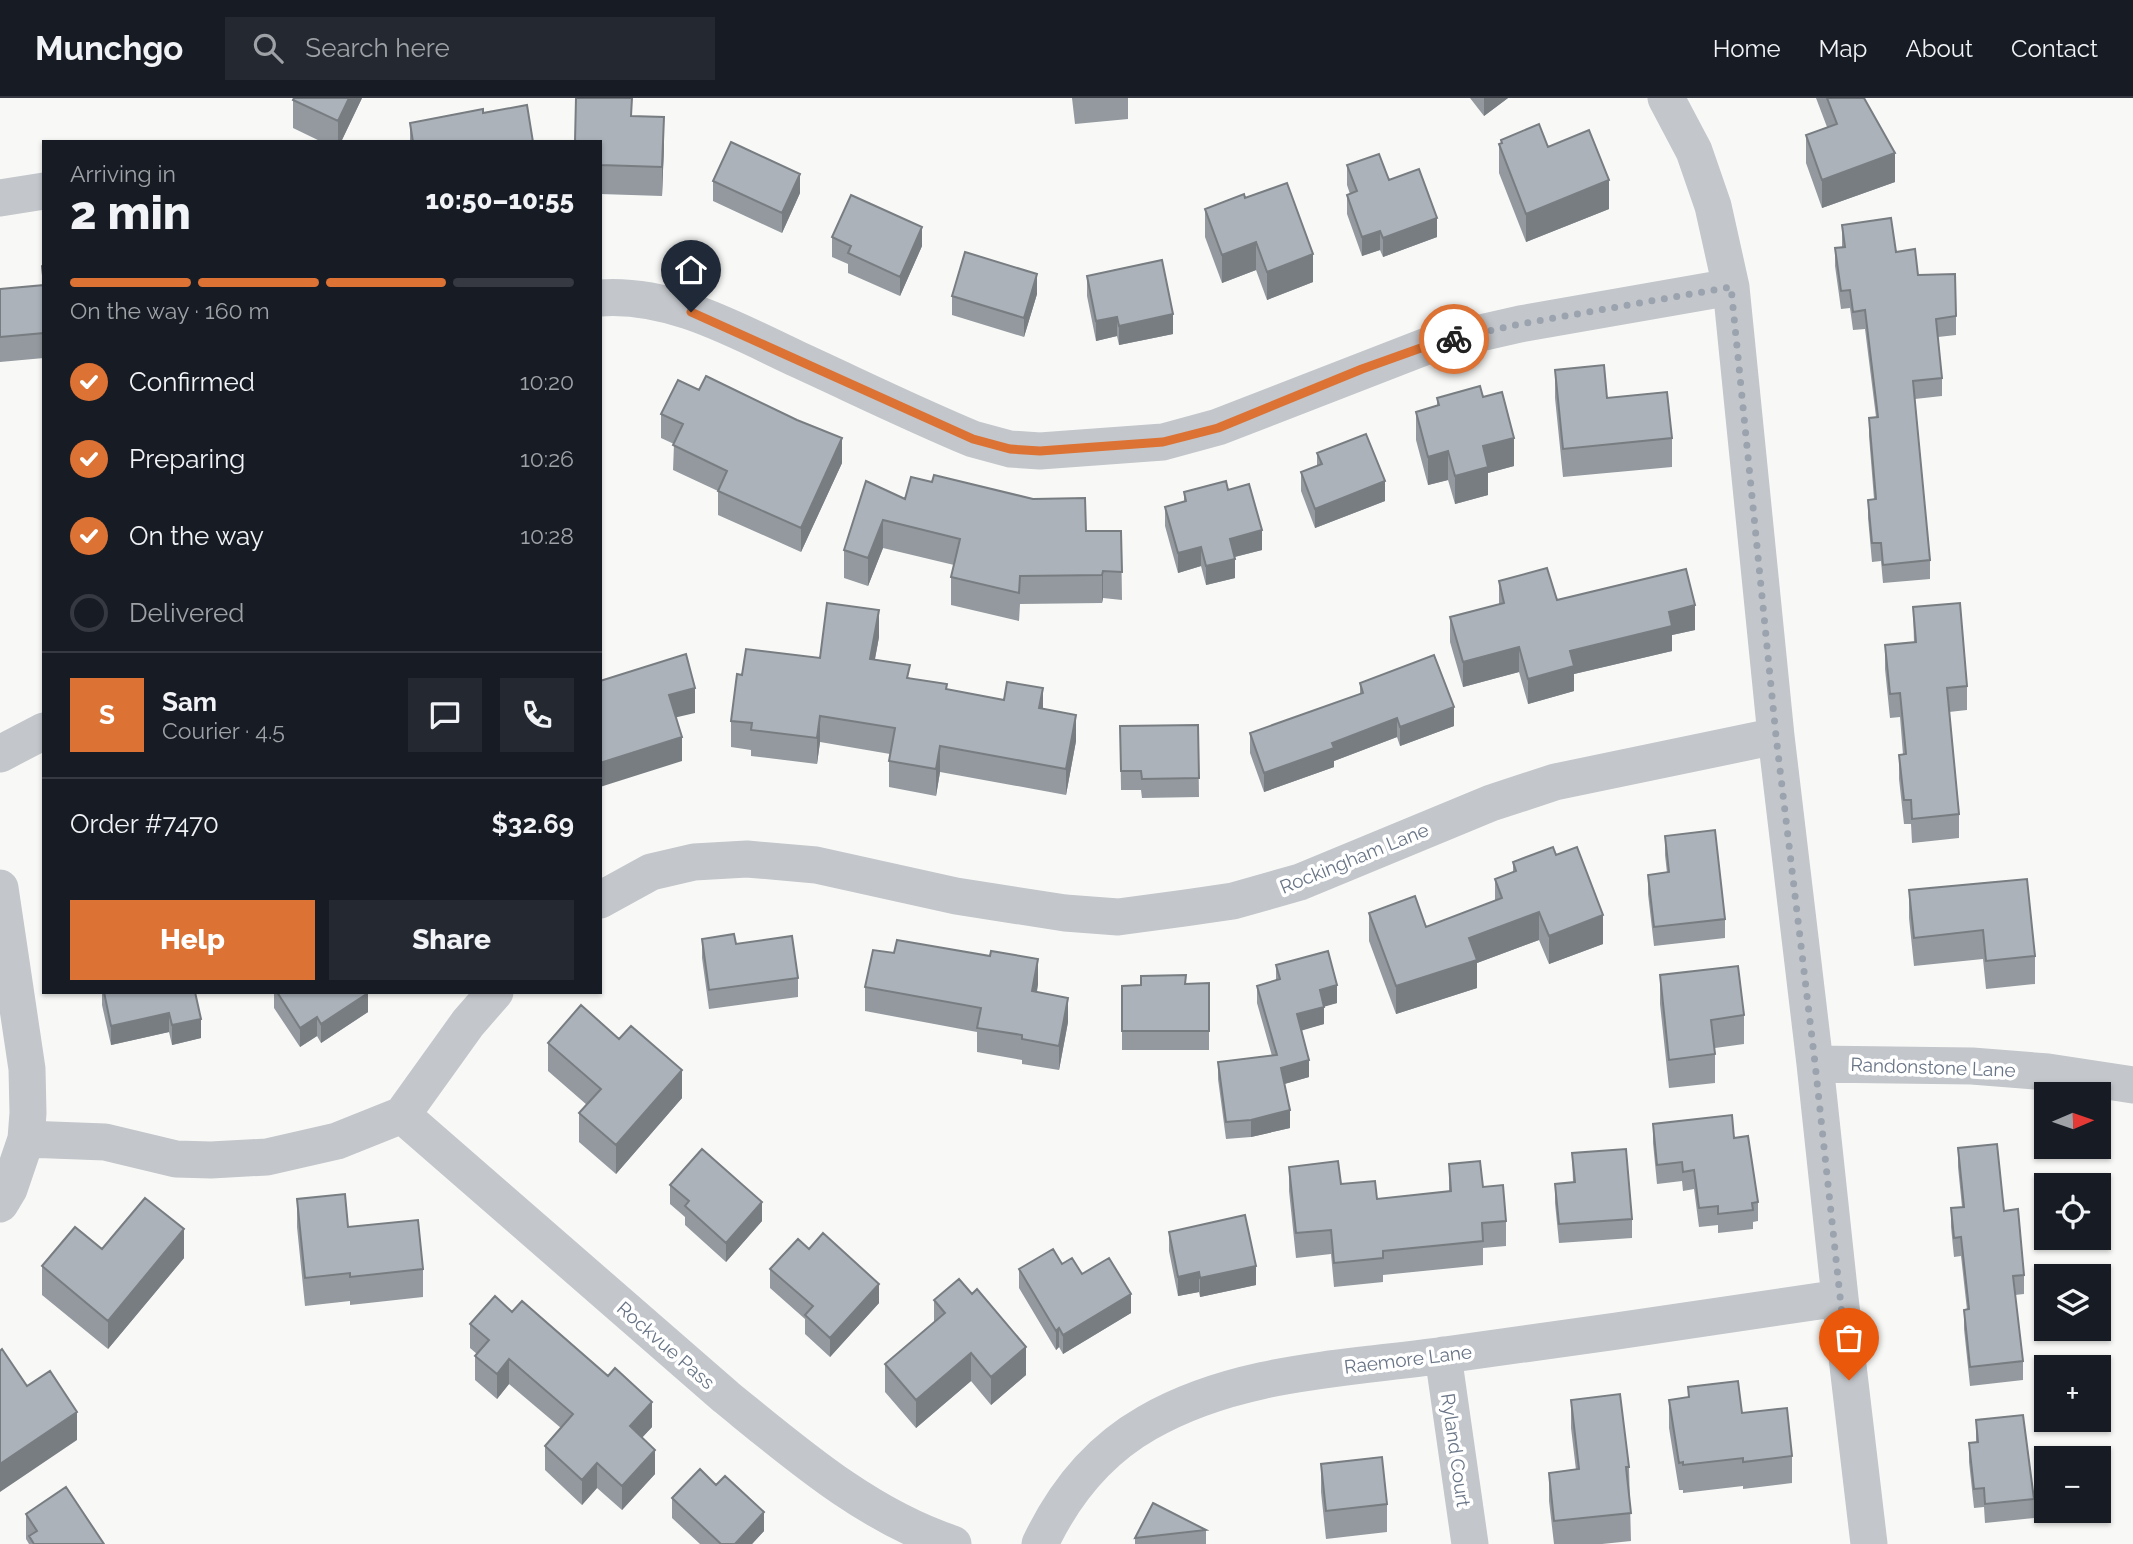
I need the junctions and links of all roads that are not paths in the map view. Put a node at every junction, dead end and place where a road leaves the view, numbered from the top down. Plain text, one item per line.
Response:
1 (1666, 98) edge
2 (42, 191) edge
3 (0, 198) edge
4 (1731, 287) junction
5 (602, 298) edge
6 (42, 732) edge
7 (1776, 736) junction
8 (0, 754) edge
9 (0, 888) edge
10 (602, 899) edge
11 (493, 994) edge
12 (1815, 1063) junction
13 (2133, 1085) edge
14 (402, 1115) junction
15 (26, 1139) junction
16 (0, 1204) edge
17 (1840, 1298) junction
18 (1443, 1355) junction
19 (953, 1544) edge
20 (1040, 1544) edge
21 (1469, 1544) edge
22 (1869, 1544) edge

1 - 4 street
2 - 3 street
4 - 5 street
4 - 7 street
6 - 8 street
7 - 10 street, Rockingham Lane
7 - 12 street
9 - 15 street
11 - 14 street
12 - 13 street, Randonstone Lane
12 - 17 street
14 - 15 street
14 - 19 street, Rockvue Pass
15 - 16 street
17 - 18 street, Raemore Lane
17 - 22 street
18 - 20 street, Raemore Lane
18 - 21 street, Ryland Court

